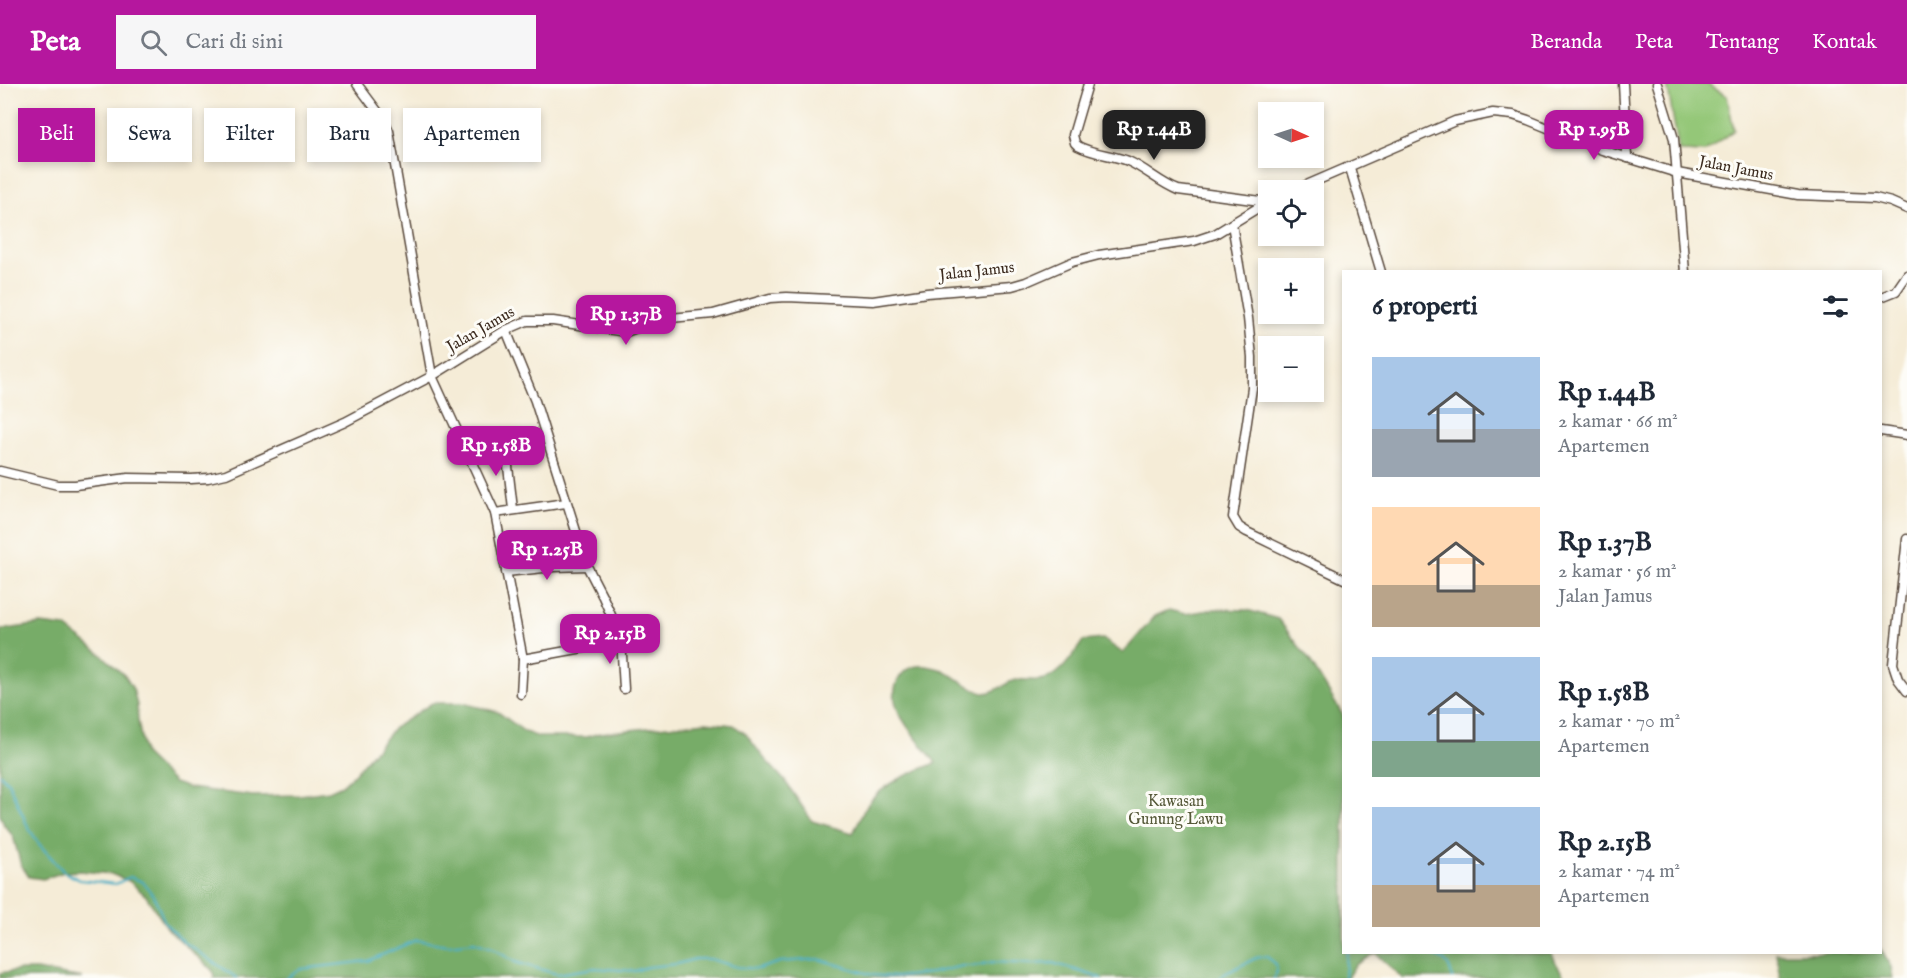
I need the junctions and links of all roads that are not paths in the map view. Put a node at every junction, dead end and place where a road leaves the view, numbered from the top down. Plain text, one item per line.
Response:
1 (357, 84) edge
2 (1088, 84) edge
3 (1623, 84) edge
4 (1656, 84) edge
5 (1627, 159) junction
6 (1350, 168) junction
7 (1677, 173) junction
8 (1320, 180) edge
9 (1258, 201) edge
10 (1258, 209) edge
11 (1907, 209) edge
12 (1232, 224) junction
13 (1380, 270) edge
14 (1685, 270) edge
15 (1907, 275) edge
16 (1882, 297) edge
17 (506, 330) junction
18 (432, 376) junction
19 (1882, 431) edge
20 (1907, 435) edge
21 (470, 459) junction
22 (0, 471) edge
23 (566, 502) junction
24 (513, 509) junction
25 (495, 513) junction
26 (1907, 538) edge
27 (587, 566) junction
28 (506, 572) junction
29 (1342, 578) edge
30 (621, 638) junction
31 (523, 659) junction
32 (1906, 687) edge
33 (624, 689) dead end
34 (521, 694) dead end

1 - 18 street
2 - 9 street
3 - 5 street
4 - 7 street
5 - 6 street, Jalan Jamus
5 - 7 street, Jalan Jamus
6 - 8 street, Jalan Jamus
6 - 13 street
7 - 11 street, Jalan Jamus
7 - 14 street
10 - 12 street, Jalan Jamus
12 - 17 street, Jalan Jamus
12 - 29 street
15 - 16 street
17 - 18 street, Jalan Jamus
17 - 23 street
18 - 21 street
18 - 22 street, Jalan Jamus
19 - 20 street
21 - 24 street
21 - 25 street
23 - 24 street
23 - 27 street
24 - 25 street
25 - 28 street
26 - 32 street
27 - 28 street
27 - 30 street
28 - 31 street
30 - 31 street
30 - 33 street
31 - 34 street

